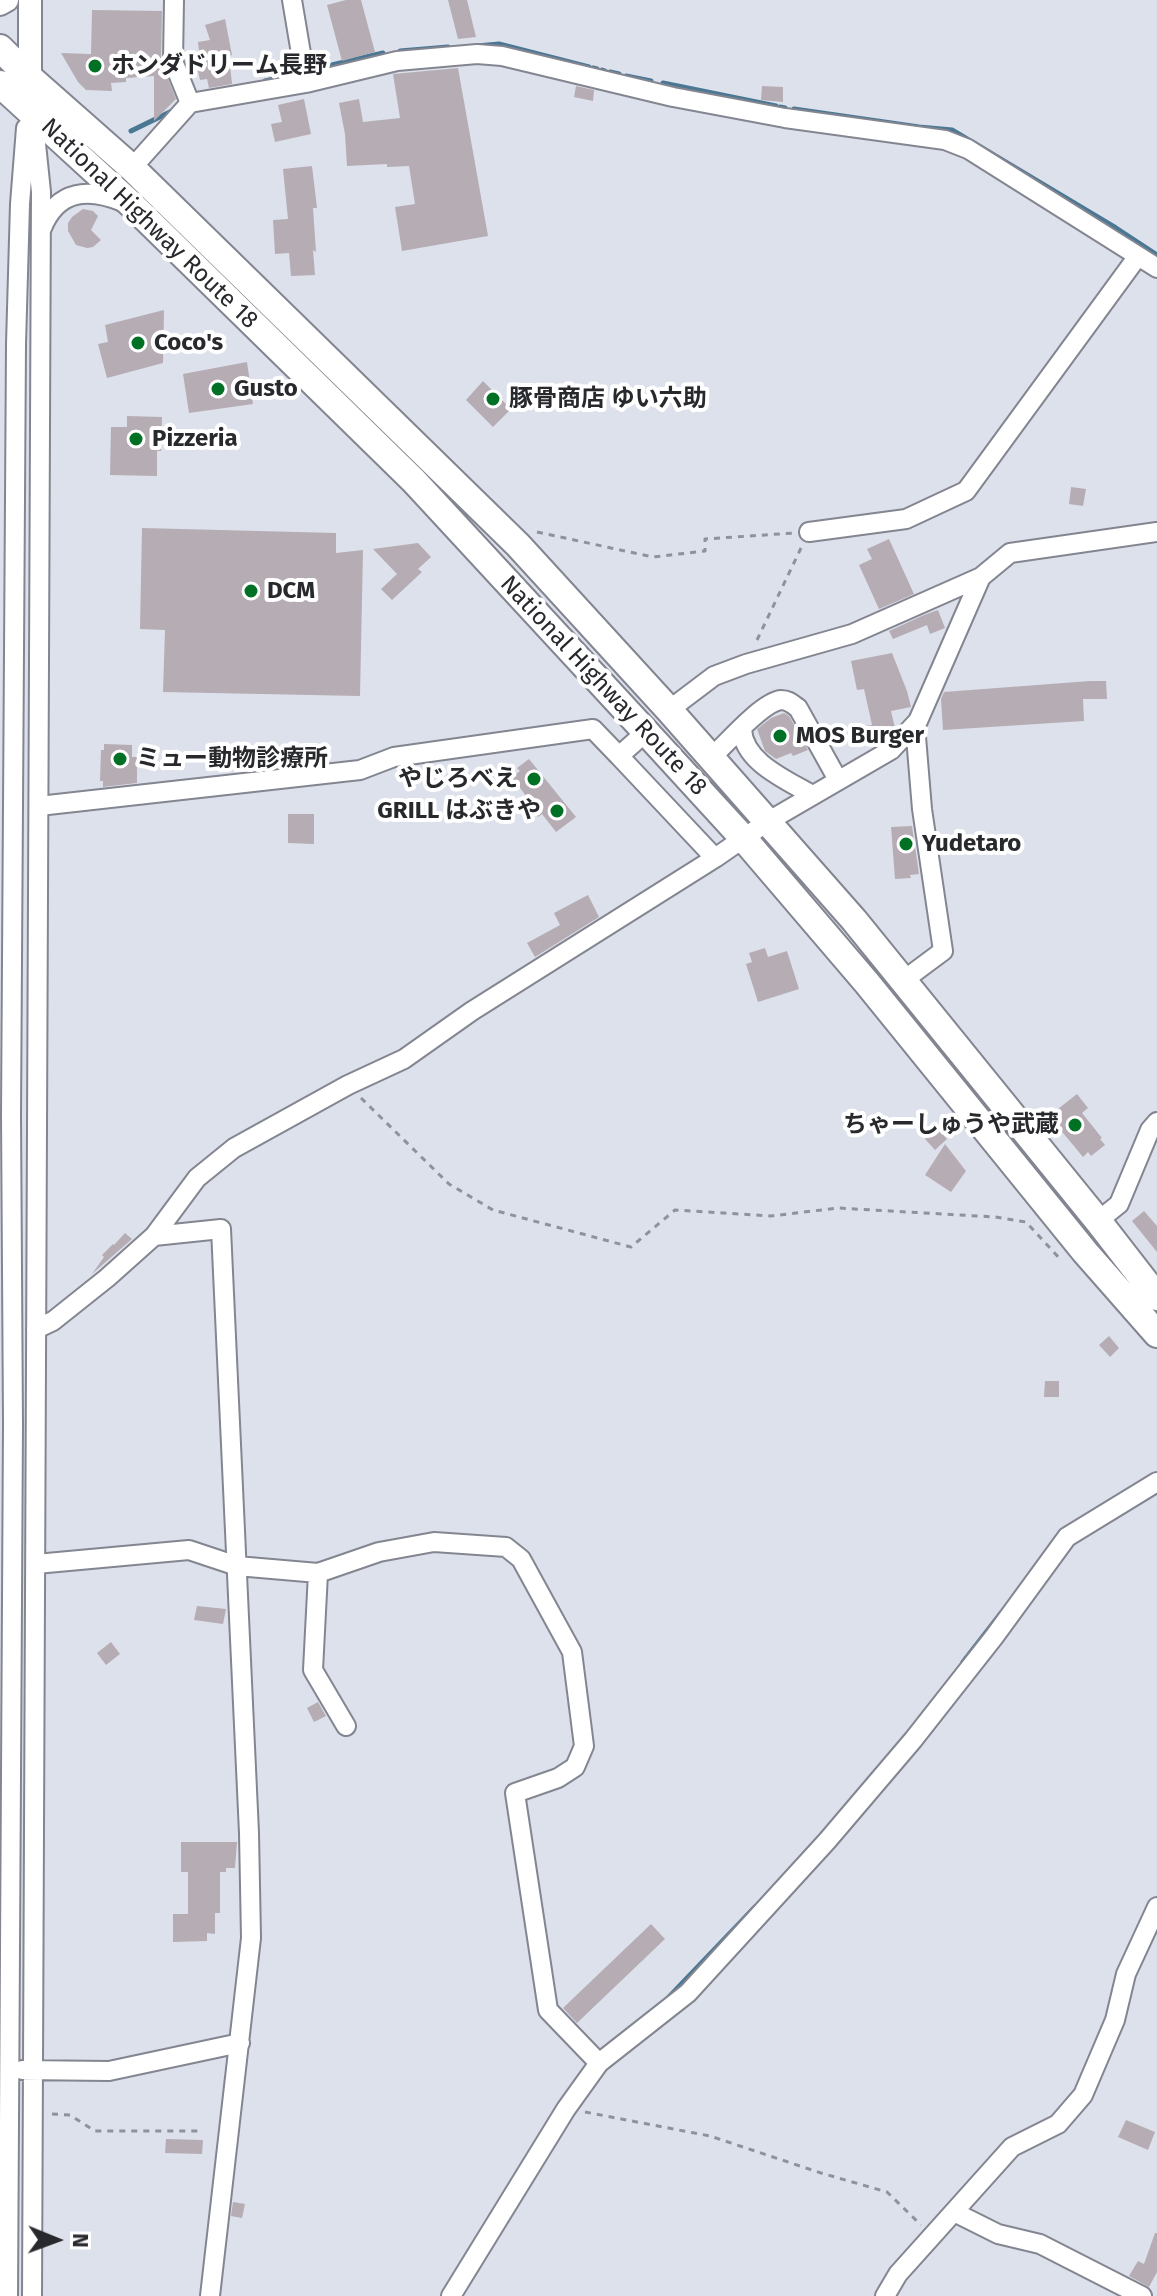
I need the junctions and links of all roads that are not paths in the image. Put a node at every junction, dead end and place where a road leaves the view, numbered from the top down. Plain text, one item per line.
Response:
1 (7, 0) edge
2 (30, 0) edge
3 (174, 0) edge
4 (292, 0) edge
5 (0, 4) edge
6 (0, 48) edge
7 (30, 78) junction
8 (306, 83) junction
9 (0, 84) edge
10 (190, 103) junction
11 (29, 109) junction
12 (132, 168) junction
13 (132, 205) junction
14 (40, 234) junction
15 (1138, 256) junction
16 (1157, 268) edge
17 (8, 343) edge
18 (809, 532) road end
19 (1157, 532) edge
20 (981, 577) junction
21 (669, 710) junction
22 (915, 725) junction
23 (742, 729) junction
24 (646, 732) junction
25 (619, 756) junction
26 (711, 758) junction
27 (838, 780) junction
28 (812, 795) junction
29 (39, 806) junction
30 (767, 822) junction
31 (744, 839) junction
32 (715, 858) junction
33 (904, 980) junction
34 (1157, 1122) edge
35 (1098, 1221) junction
36 (154, 1236) junction
37 (1157, 1297) edge
38 (36, 1329) junction
39 (1157, 1334) edge
40 (1157, 1482) edge
41 (36, 1564) junction
42 (237, 1566) junction
43 (318, 1573) junction
44 (346, 1726) dead end
45 (1157, 1907) edge
46 (240, 2043) junction
47 (599, 2063) junction
48 (4, 2070) edge
49 (32, 2070) junction
50 (954, 2212) junction
51 (8, 2296) edge
52 (32, 2296) edge
53 (210, 2296) edge
54 (451, 2296) edge
55 (885, 2296) edge
56 (1142, 2296) edge

1 - 5 main road
2 - 7 main road
3 - 10 street
4 - 8 street
6 - 7 highway, National Highway Route 18
7 - 11 main road
7 - 12 highway, National Highway Route 18
8 - 10 street
8 - 15 street
9 - 11 highway, National Highway Route 18
10 - 12 street
11 - 13 highway, National Highway Route 18
11 - 14 street
11 - 17 street
12 - 21 highway, National Highway Route 18
13 - 14 street
13 - 24 highway, National Highway Route 18
14 - 29 street
15 - 16 street
15 - 18 street
17 - 48 street
19 - 20 street
20 - 21 street
20 - 22 street
21 - 26 highway, National Highway Route 18
22 - 27 street
22 - 33 street
23 - 26 street
23 - 27 street
23 - 28 street
24 - 25 street
24 - 31 highway, National Highway Route 18
25 - 29 street
25 - 32 street
26 - 30 highway, National Highway Route 18
27 - 28 street
28 - 30 street
29 - 38 street
30 - 31 street
30 - 33 highway, National Highway Route 18
31 - 32 street
31 - 39 highway, National Highway Route 18
32 - 36 street
33 - 35 highway, National Highway Route 18
34 - 35 street
35 - 37 highway, National Highway Route 18
36 - 38 street
36 - 42 street
38 - 41 street
40 - 47 street
41 - 42 street
41 - 49 street
42 - 43 street
42 - 46 street
43 - 44 street
43 - 47 street
45 - 50 street
46 - 49 street
46 - 53 street
47 - 54 street
48 - 49 street
48 - 51 street
49 - 52 street
50 - 55 street
50 - 56 street

